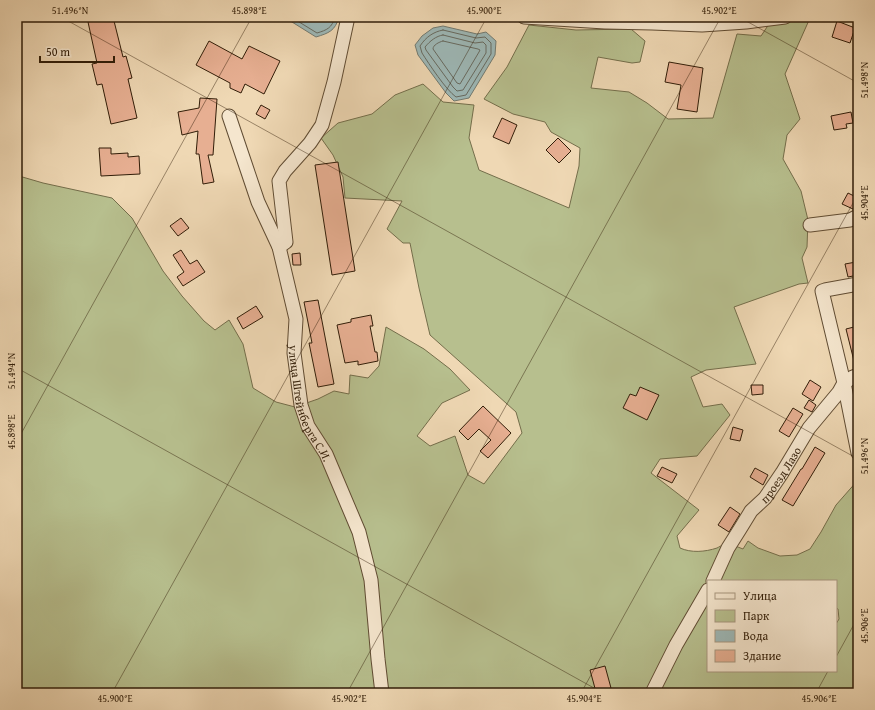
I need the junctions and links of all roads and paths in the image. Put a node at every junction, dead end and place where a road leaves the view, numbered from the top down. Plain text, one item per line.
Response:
1 (348, 17) edge
2 (524, 17) edge
3 (785, 17) edge
4 (229, 116) dead end
5 (858, 216) edge
6 (810, 225) dead end
7 (279, 247) junction
8 (858, 284) edge
9 (858, 375) edge
10 (844, 384) junction
11 (858, 453) edge
12 (712, 580) edge
13 (707, 592) edge
14 (382, 693) edge
15 (652, 693) edge

1 - 7 street
2 - 3 street
4 - 7 street, улица Штейнберга С.И.
5 - 6 street
7 - 14 street, улица Штейнберга С.И.
8 - 10 street
9 - 10 street, проезд Лазо
10 - 11 street
10 - 12 street, проезд Лазо
13 - 15 street

